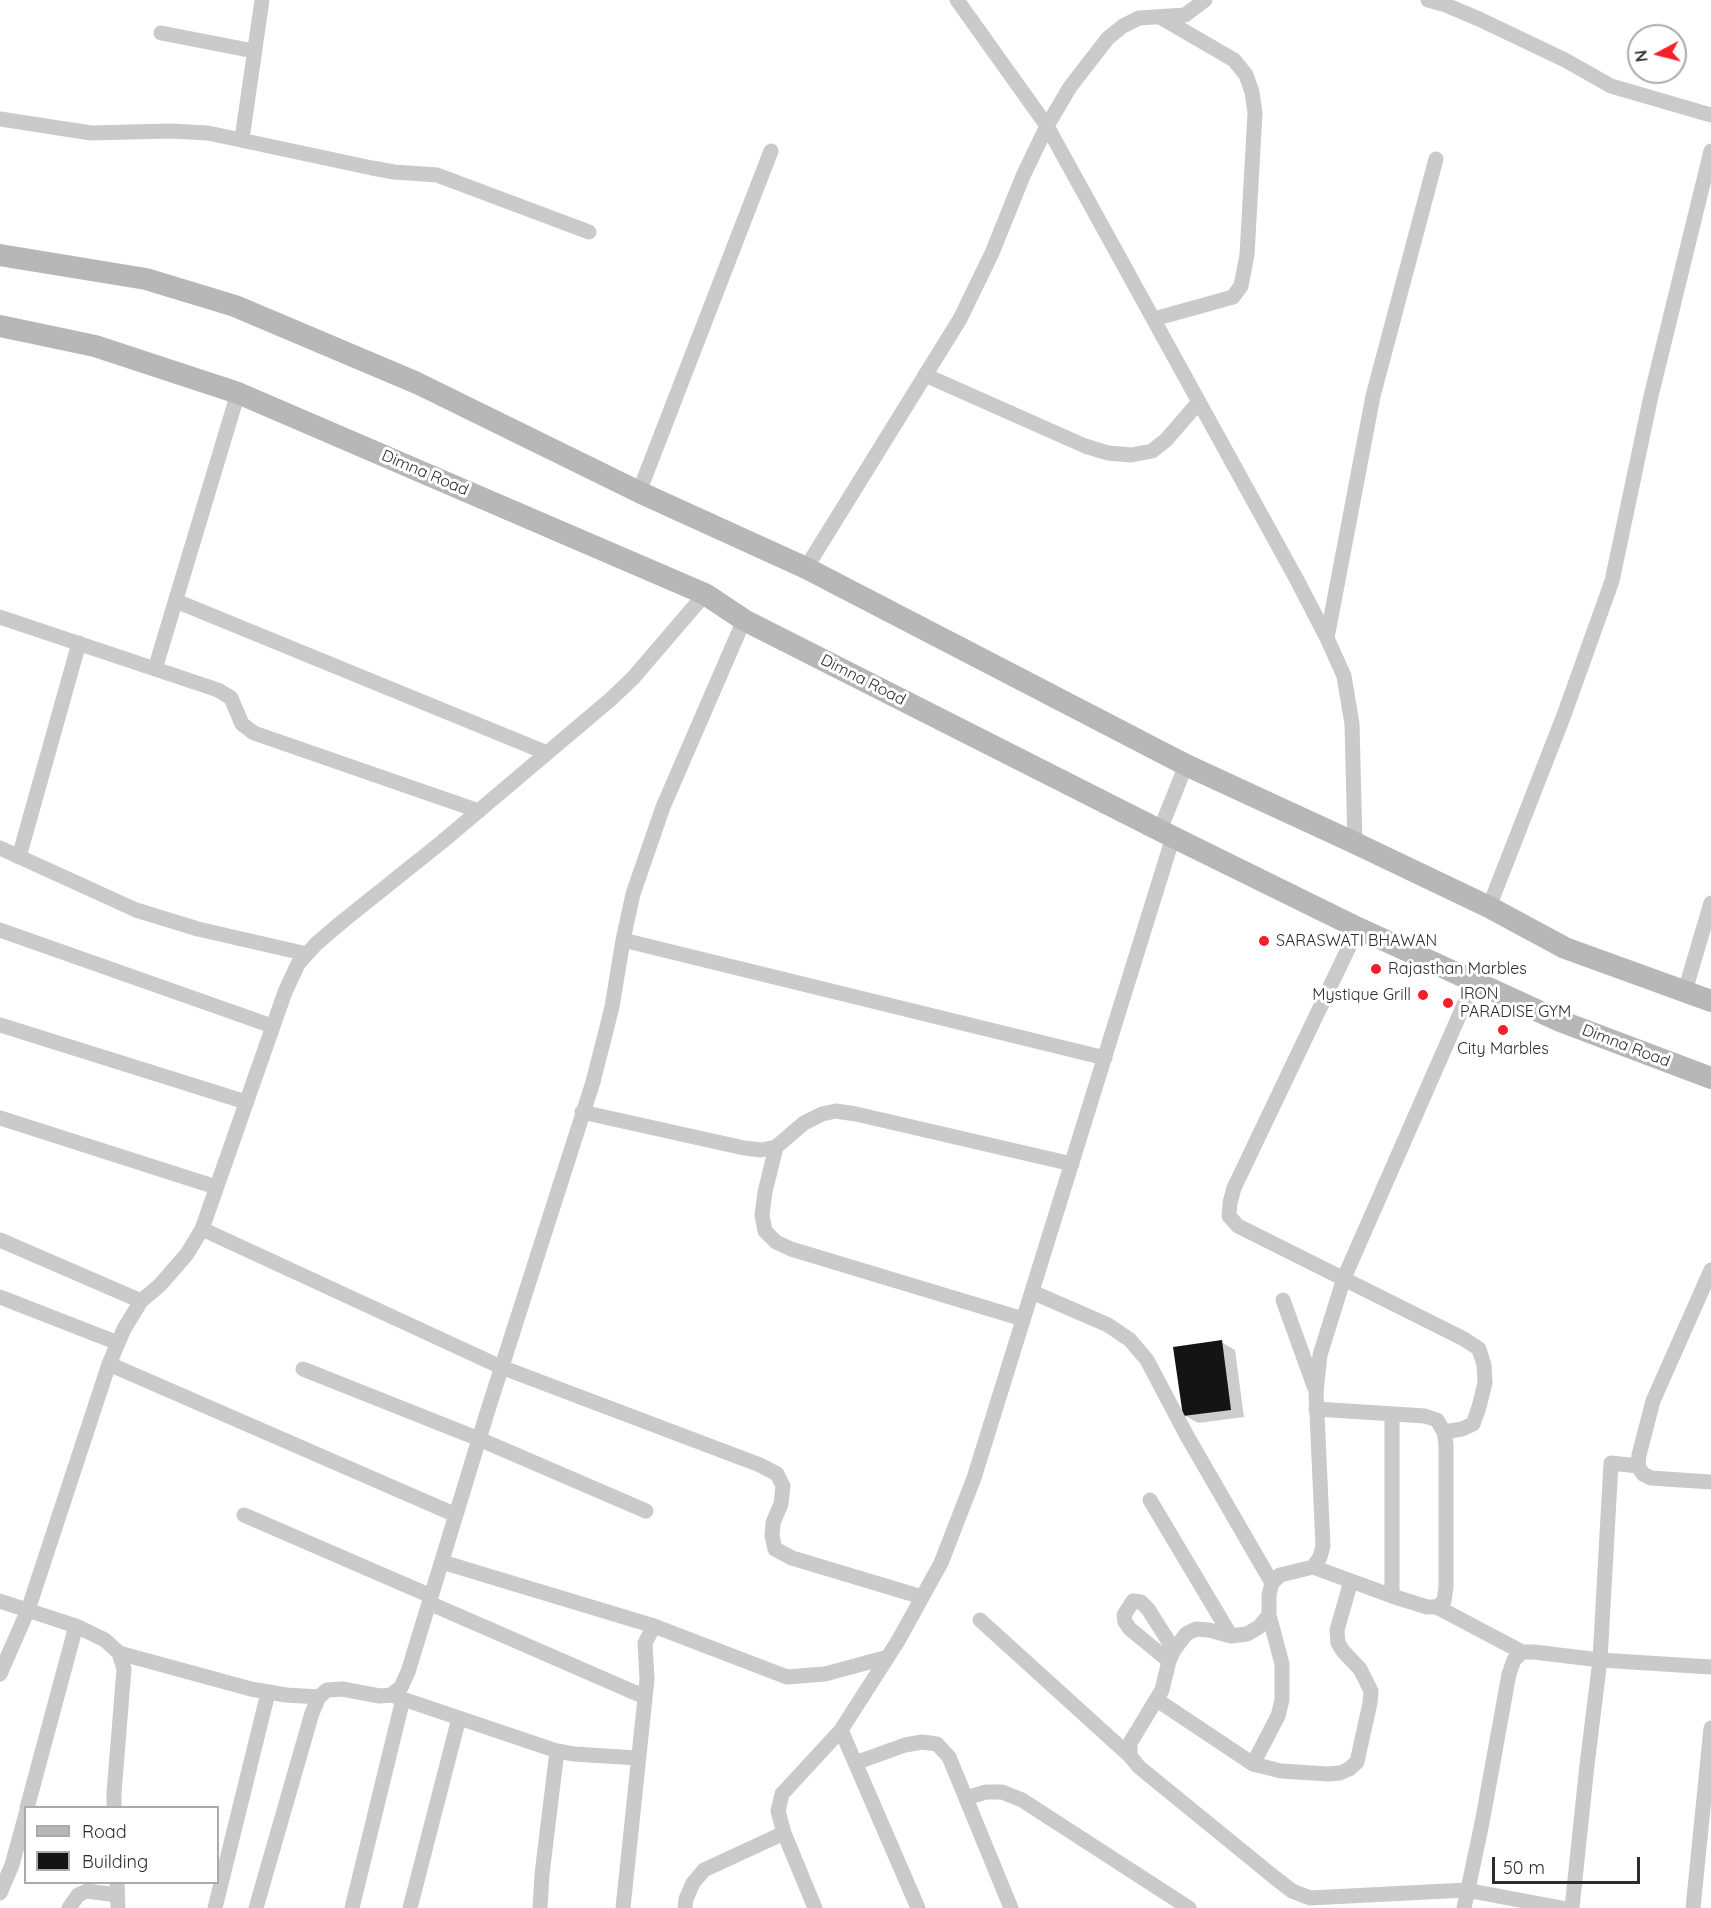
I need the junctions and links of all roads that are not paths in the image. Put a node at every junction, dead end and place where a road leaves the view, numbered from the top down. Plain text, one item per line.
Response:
1 (262, 0) edge
2 (957, 0) edge
3 (1205, 0) edge
4 (1428, 0) edge
5 (1160, 16) junction
6 (161, 33) dead end
7 (254, 51) junction
8 (1711, 115) edge
9 (0, 119) edge
10 (1047, 126) junction
11 (242, 140) junction
12 (771, 151) dead end
13 (1711, 151) edge
14 (1436, 159) dead end
15 (589, 232) dead end
16 (0, 255) edge
17 (1154, 319) junction
18 (0, 326) edge
19 (925, 375) junction
20 (238, 393) junction
21 (1199, 402) junction
22 (639, 492) junction
23 (806, 568) junction
24 (705, 594) junction
25 (176, 602) junction
26 (0, 617) edge
27 (744, 620) junction
28 (1327, 638) junction
29 (79, 643) junction
30 (155, 669) junction
31 (547, 753) junction
32 (1186, 765) junction
33 (479, 811) junction
34 (1167, 834) junction
35 (1355, 843) junction
36 (0, 848) edge
37 (20, 857) junction
38 (1711, 903) edge
39 (1489, 907) junction
40 (1358, 928) junction
41 (0, 930) edge
42 (623, 940) junction
43 (308, 954) junction
44 (1474, 982) junction
45 (1685, 991) junction
46 (1711, 1001) edge
47 (0, 1025) edge
48 (272, 1026) junction
49 (1105, 1058) junction
50 (1711, 1078) edge
51 (246, 1102) junction
52 (582, 1112) junction
53 (0, 1118) edge
54 (776, 1147) junction
55 (1072, 1164) junction
56 (216, 1186) junction
57 (202, 1229) junction
58 (0, 1240) edge
59 (1711, 1270) edge
60 (1344, 1278) junction
61 (1032, 1292) junction
62 (0, 1297) edge
63 (1283, 1300) dead end
64 (141, 1301) junction
65 (1023, 1319) junction
66 (118, 1343) junction
67 (109, 1364) junction
68 (501, 1367) junction
69 (303, 1369) dead end
70 (1316, 1392) junction
71 (1316, 1408) junction
72 (1392, 1414) junction
73 (1444, 1432) junction
74 (479, 1439) junction
75 (1638, 1466) junction
76 (1711, 1482) edge
77 (1150, 1500) dead end
78 (646, 1511) dead end
79 (244, 1515) dead end
80 (456, 1515) junction
81 (442, 1562) junction
82 (1313, 1567) junction
83 (1351, 1581) junction
84 (1272, 1583) junction
85 (1392, 1596) junction
86 (922, 1597) junction
87 (430, 1599) junction
88 (0, 1601) edge
89 (1437, 1607) junction
90 (28, 1610) junction
91 (1269, 1615) junction
92 (980, 1620) dead end
93 (76, 1626) junction
94 (654, 1626) junction
95 (1231, 1636) junction
96 (1522, 1652) junction
97 (119, 1653) junction
98 (888, 1657) junction
99 (1600, 1660) junction
100 (1711, 1667) edge
101 (0, 1674) edge
102 (268, 1693) junction
103 (319, 1697) junction
104 (397, 1697) junction
105 (645, 1697) junction
106 (1157, 1700) junction
107 (459, 1718) junction
108 (1711, 1728) edge
109 (841, 1730) junction
110 (557, 1750) junction
111 (1130, 1756) junction
112 (637, 1758) junction
113 (855, 1763) junction
114 (1253, 1764) junction
115 (966, 1798) junction
116 (28, 1806) edge
117 (114, 1806) edge
118 (24, 1821) edge
119 (784, 1833) junction
120 (1466, 1890) junction
121 (0, 1893) edge
122 (117, 1895) edge
123 (69, 1908) edge
124 (215, 1908) edge
125 (256, 1908) edge
126 (352, 1908) edge
127 (410, 1908) edge
128 (540, 1908) edge
129 (623, 1908) edge
130 (685, 1908) edge
131 (815, 1908) edge
132 (918, 1908) edge
133 (1011, 1908) edge
134 (1189, 1908) edge
135 (1464, 1908) edge
136 (1562, 1908) edge
137 (1572, 1908) edge
138 (1693, 1908) edge

1 - 7 street
2 - 10 street
3 - 5 street
4 - 8 street
5 - 10 street
5 - 17 street
6 - 7 street
7 - 11 street
9 - 11 street
10 - 17 street
10 - 19 street
11 - 15 street
12 - 22 street
13 - 39 street
14 - 28 street
16 - 22 street
17 - 21 street
18 - 20 street, Dimna Road
19 - 21 street
19 - 23 street
20 - 24 street, Dimna Road
20 - 25 street
21 - 28 street
22 - 23 street
23 - 32 street
24 - 27 street, Dimna Road
24 - 31 street
25 - 30 street
25 - 31 street
26 - 29 street
27 - 34 street, Dimna Road
27 - 42 street
28 - 35 street
29 - 30 street
29 - 37 street
30 - 33 street
31 - 33 street
32 - 34 street
32 - 35 street
33 - 43 street
34 - 40 street, Dimna Road
34 - 49 street
35 - 39 street
36 - 37 street
37 - 43 street
38 - 45 street
39 - 45 street
40 - 44 street, Dimna Road
40 - 60 street
41 - 48 street
42 - 49 street
42 - 52 street
43 - 48 street
44 - 50 street, Dimna Road
44 - 60 street
45 - 46 street
47 - 51 street
48 - 51 street
49 - 55 street
51 - 56 street
52 - 54 street
52 - 68 street
53 - 56 street
54 - 55 street
54 - 65 street
55 - 61 street
56 - 57 street
57 - 64 street
57 - 68 street
58 - 64 street
59 - 75 street
60 - 70 street
60 - 73 street
61 - 65 street
61 - 84 street
62 - 66 street
63 - 70 street
64 - 66 street
65 - 86 street
66 - 67 street
67 - 80 street
67 - 90 street
68 - 74 street
68 - 86 street
69 - 74 street
70 - 71 street
71 - 72 street
71 - 82 street
72 - 73 street
72 - 85 street
73 - 89 street
74 - 78 street
74 - 80 street
75 - 76 street
75 - 99 street
77 - 95 street
79 - 87 street
80 - 81 street
81 - 87 street
81 - 94 street
82 - 83 street
82 - 84 street
83 - 85 street
83 - 114 street
84 - 91 street
85 - 89 street
86 - 98 street
87 - 104 street
87 - 105 street
88 - 90 street
89 - 96 street
90 - 93 street
90 - 101 street
91 - 95 street
91 - 114 street
92 - 111 street
93 - 97 street
93 - 116 street
94 - 98 street
94 - 105 street
95 - 106 street
96 - 99 street
96 - 120 street
97 - 102 street
97 - 117 street
98 - 109 street
99 - 100 street
99 - 137 street
102 - 103 street
102 - 124 street
103 - 104 street
103 - 125 street
104 - 107 street
104 - 126 street
105 - 112 street
106 - 111 street
106 - 114 street
107 - 110 street
107 - 127 street
108 - 138 street
109 - 113 street
109 - 119 street
110 - 112 street
110 - 128 street
111 - 120 street
112 - 129 street
113 - 115 street
113 - 132 street
115 - 133 street
115 - 134 street
118 - 121 street
119 - 130 street
119 - 131 street
120 - 135 street
120 - 136 street
122 - 123 street

